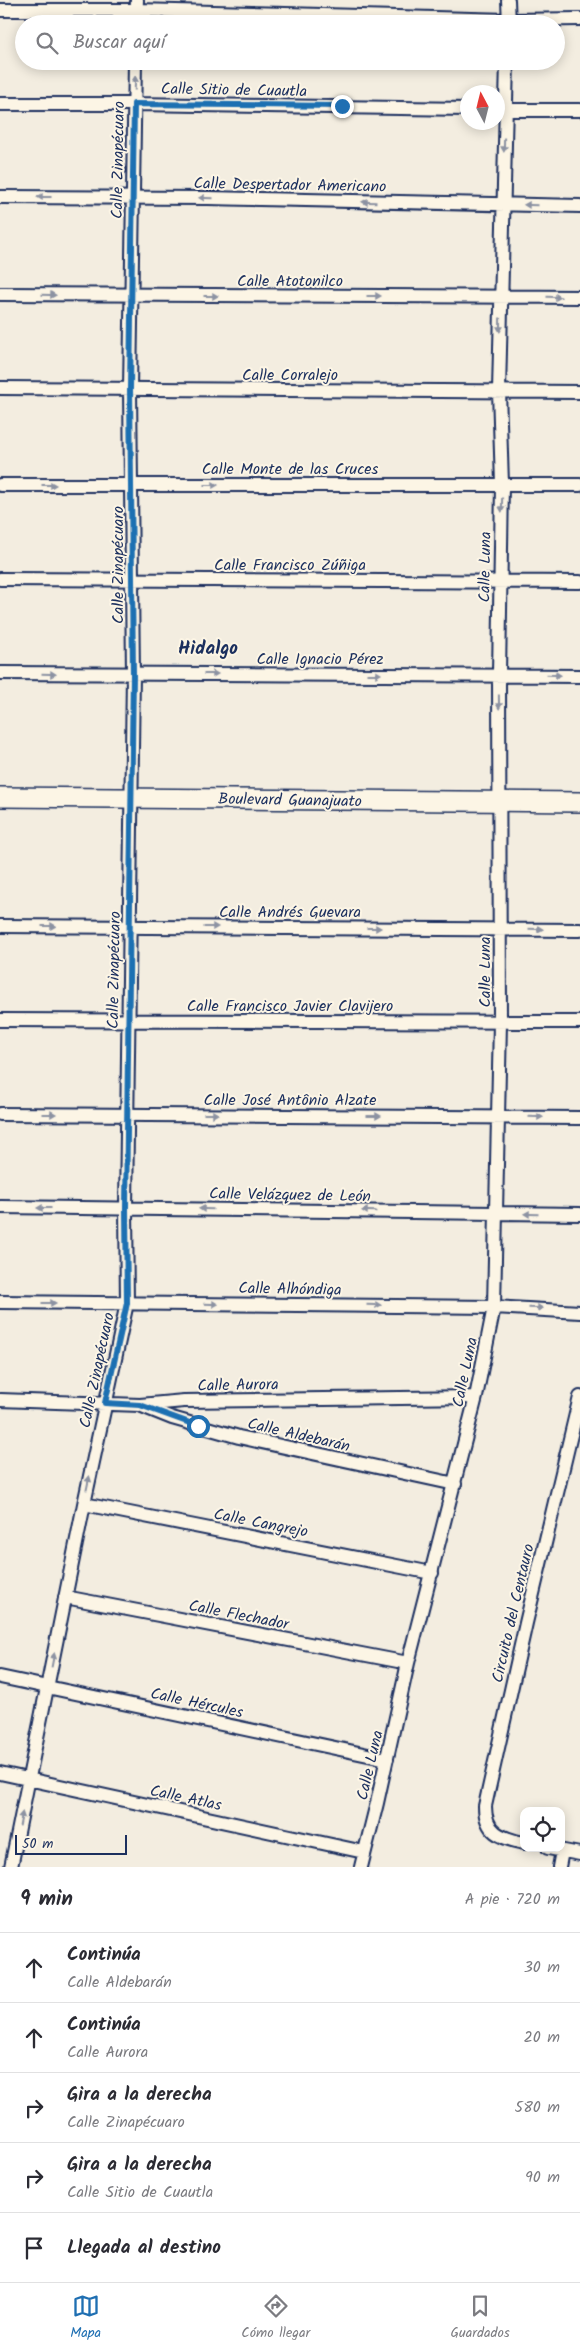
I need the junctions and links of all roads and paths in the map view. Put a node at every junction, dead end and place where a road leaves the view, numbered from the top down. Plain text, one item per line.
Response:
1 (508, 0) edge
2 (137, 5) edge
3 (0, 10) edge
4 (356, 15) edge
5 (509, 15) edge
6 (580, 19) edge
7 (565, 20) edge
8 (135, 70) edge
9 (506, 70) edge
10 (504, 85) edge
11 (0, 104) edge
12 (134, 104) junction
13 (460, 109) edge
14 (505, 110) edge
15 (580, 110) edge
16 (501, 130) edge
17 (0, 197) edge
18 (133, 197) junction
19 (502, 205) junction
20 (580, 206) edge
21 (0, 294) edge
22 (132, 296) junction
23 (501, 296) junction
24 (580, 297) edge
25 (0, 388) edge
26 (130, 389) junction
27 (499, 391) junction
28 (580, 392) edge
29 (502, 484) junction
30 (0, 485) edge
31 (133, 485) junction
32 (580, 485) edge
33 (0, 579) edge
34 (132, 579) junction
35 (500, 581) junction
36 (580, 582) edge
37 (0, 673) edge
38 (133, 674) junction
39 (499, 674) junction
40 (580, 676) edge
41 (0, 797) edge
42 (132, 797) junction
43 (501, 801) junction
44 (580, 802) edge
45 (0, 926) edge
46 (130, 927) junction
47 (500, 928) junction
48 (580, 930) edge
49 (0, 1020) edge
50 (129, 1021) junction
51 (500, 1022) junction
52 (580, 1022) edge
53 (0, 1114) edge
54 (128, 1114) junction
55 (499, 1117) junction
56 (580, 1118) edge
57 (0, 1207) edge
58 (126, 1208) junction
59 (497, 1213) junction
60 (580, 1214) edge
61 (0, 1302) edge
62 (127, 1303) junction
63 (494, 1307) junction
64 (580, 1312) edge
65 (476, 1396) junction
66 (580, 1397) edge
67 (0, 1400) edge
68 (105, 1403) junction
69 (140, 1405) junction
70 (576, 1429) edge
71 (455, 1484) junction
72 (84, 1504) junction
73 (432, 1572) junction
74 (65, 1597) junction
75 (408, 1663) junction
76 (0, 1677) edge
77 (47, 1686) junction
78 (387, 1759) junction
79 (0, 1773) edge
80 (29, 1779) junction
81 (520, 1842) edge
82 (364, 1852) junction
83 (562, 1852) edge
84 (565, 1852) edge
85 (580, 1854) edge
86 (12, 1867) edge
87 (361, 1867) edge
88 (559, 1867) edge

1 - 5 street
2 - 3 street
2 - 4 street
6 - 7 street
12 -> 8 street, Calle Zinapécuaro
9 - 10 street, Calle Luna
11 - 12 street, Calle Sitio de Cuautla
12 - 13 street, Calle Sitio de Cuautla
12 - 18 street, Calle Zinapécuaro
14 - 15 street
16 -> 19 street, Calle Luna
18 -> 17 street, Calle Despertador Americano
19 -> 18 street, Calle Despertador Americano
18 - 22 street, Calle Zinapécuaro
20 -> 19 street, Calle Despertador Americano
19 - 23 street, Calle Luna
21 -> 22 street, Calle Atotonilco
22 -> 23 street, Calle Atotonilco
22 - 26 street, Calle Zinapécuaro
23 -> 24 street, Calle Atotonilco
23 -> 27 street, Calle Luna
25 - 26 street, Calle Corralejo
26 - 27 street, Calle Corralejo
26 - 31 street, Calle Zinapécuaro
27 - 28 street, Calle Corralejo
27 - 29 street, Calle Luna
31 -> 29 street, Calle Monte de las Cruces
29 - 32 street, Calle Monte de las Cruces
29 -> 35 street, Calle Luna
30 -> 31 street, Calle Monte de las Cruces
31 - 34 street, Calle Zinapécuaro
33 - 34 street, Calle Francisco Zúñiga
34 - 35 street, Calle Francisco Zúñiga
34 - 38 street, Calle Zinapécuaro
35 - 36 street, Calle Francisco Zúñiga
35 - 39 street, Calle Luna
37 -> 38 street, Calle Ignacio Pérez
38 -> 39 street, Calle Ignacio Pérez
38 - 42 street, Calle Zinapécuaro
39 -> 40 street, Calle Ignacio Pérez
39 -> 43 street, Calle Luna
41 - 42 street, Boulevard Guanajuato
42 - 43 street, Boulevard Guanajuato
42 - 46 street, Calle Zinapécuaro
43 - 44 street, Boulevard Guanajuato
43 - 47 street, Calle Luna
45 -> 46 street, Calle Andrés Guevara
46 -> 47 street, Calle Andrés Guevara
46 - 50 street, Calle Zinapécuaro
47 -> 48 street, Calle Andrés Guevara
47 - 51 street, Calle Luna
49 - 50 street, Calle Francisco Javier Clavijero
50 - 51 street, Calle Francisco Javier Clavijero
50 - 54 street, Calle Zinapécuaro
51 - 52 street, Calle Francisco Javier Clavijero
51 - 55 street, Calle Luna
53 -> 54 street, Calle José Antônio Alzate
54 -> 55 street, Calle José Antônio Alzate
54 - 58 street, Calle Zinapécuaro
55 -> 56 street, Calle José Antônio Alzate
55 - 59 street, Calle Luna
58 -> 57 street, Calle Velázquez de León
59 -> 58 street, Calle Velázquez de León
58 - 62 street, Calle Zinapécuaro
60 -> 59 street, Calle Velázquez de León
59 - 63 street, Calle Luna
61 -> 62 street, Calle Alhóndiga
62 -> 63 street, Calle Alhóndiga
62 - 68 street, Calle Zinapécuaro
63 -> 64 street, Calle Alhóndiga
63 - 65 street, Calle Luna
65 - 69 street, Calle Aurora
65 - 71 street, Calle Luna
66 - 70 street, Circuito del Centauro
67 - 68 street, Calle Aurora
68 - 69 street, Calle Aurora
72 -> 68 street, Calle Zinapécuaro
69 - 71 street, Calle Aldebarán
70 - 81 street, Circuito del Centauro
71 - 73 street, Calle Luna
72 - 73 street, Calle Cangrejo
72 - 74 street, Calle Zinapécuaro
73 - 75 street, Calle Luna
74 - 75 street, Calle Flechador
77 -> 74 street, Calle Zinapécuaro
75 - 78 street, Calle Luna
76 - 77 street, Calle Hércules
77 - 78 street, Calle Hércules
77 - 80 street, Calle Zinapécuaro
78 - 82 street, Calle Luna
79 - 80 street, Calle Atlas
80 - 82 street, Calle Atlas
86 -> 80 street, Calle Zinapécuaro
82 - 87 street, Calle Luna
83 - 88 street
84 - 85 street

